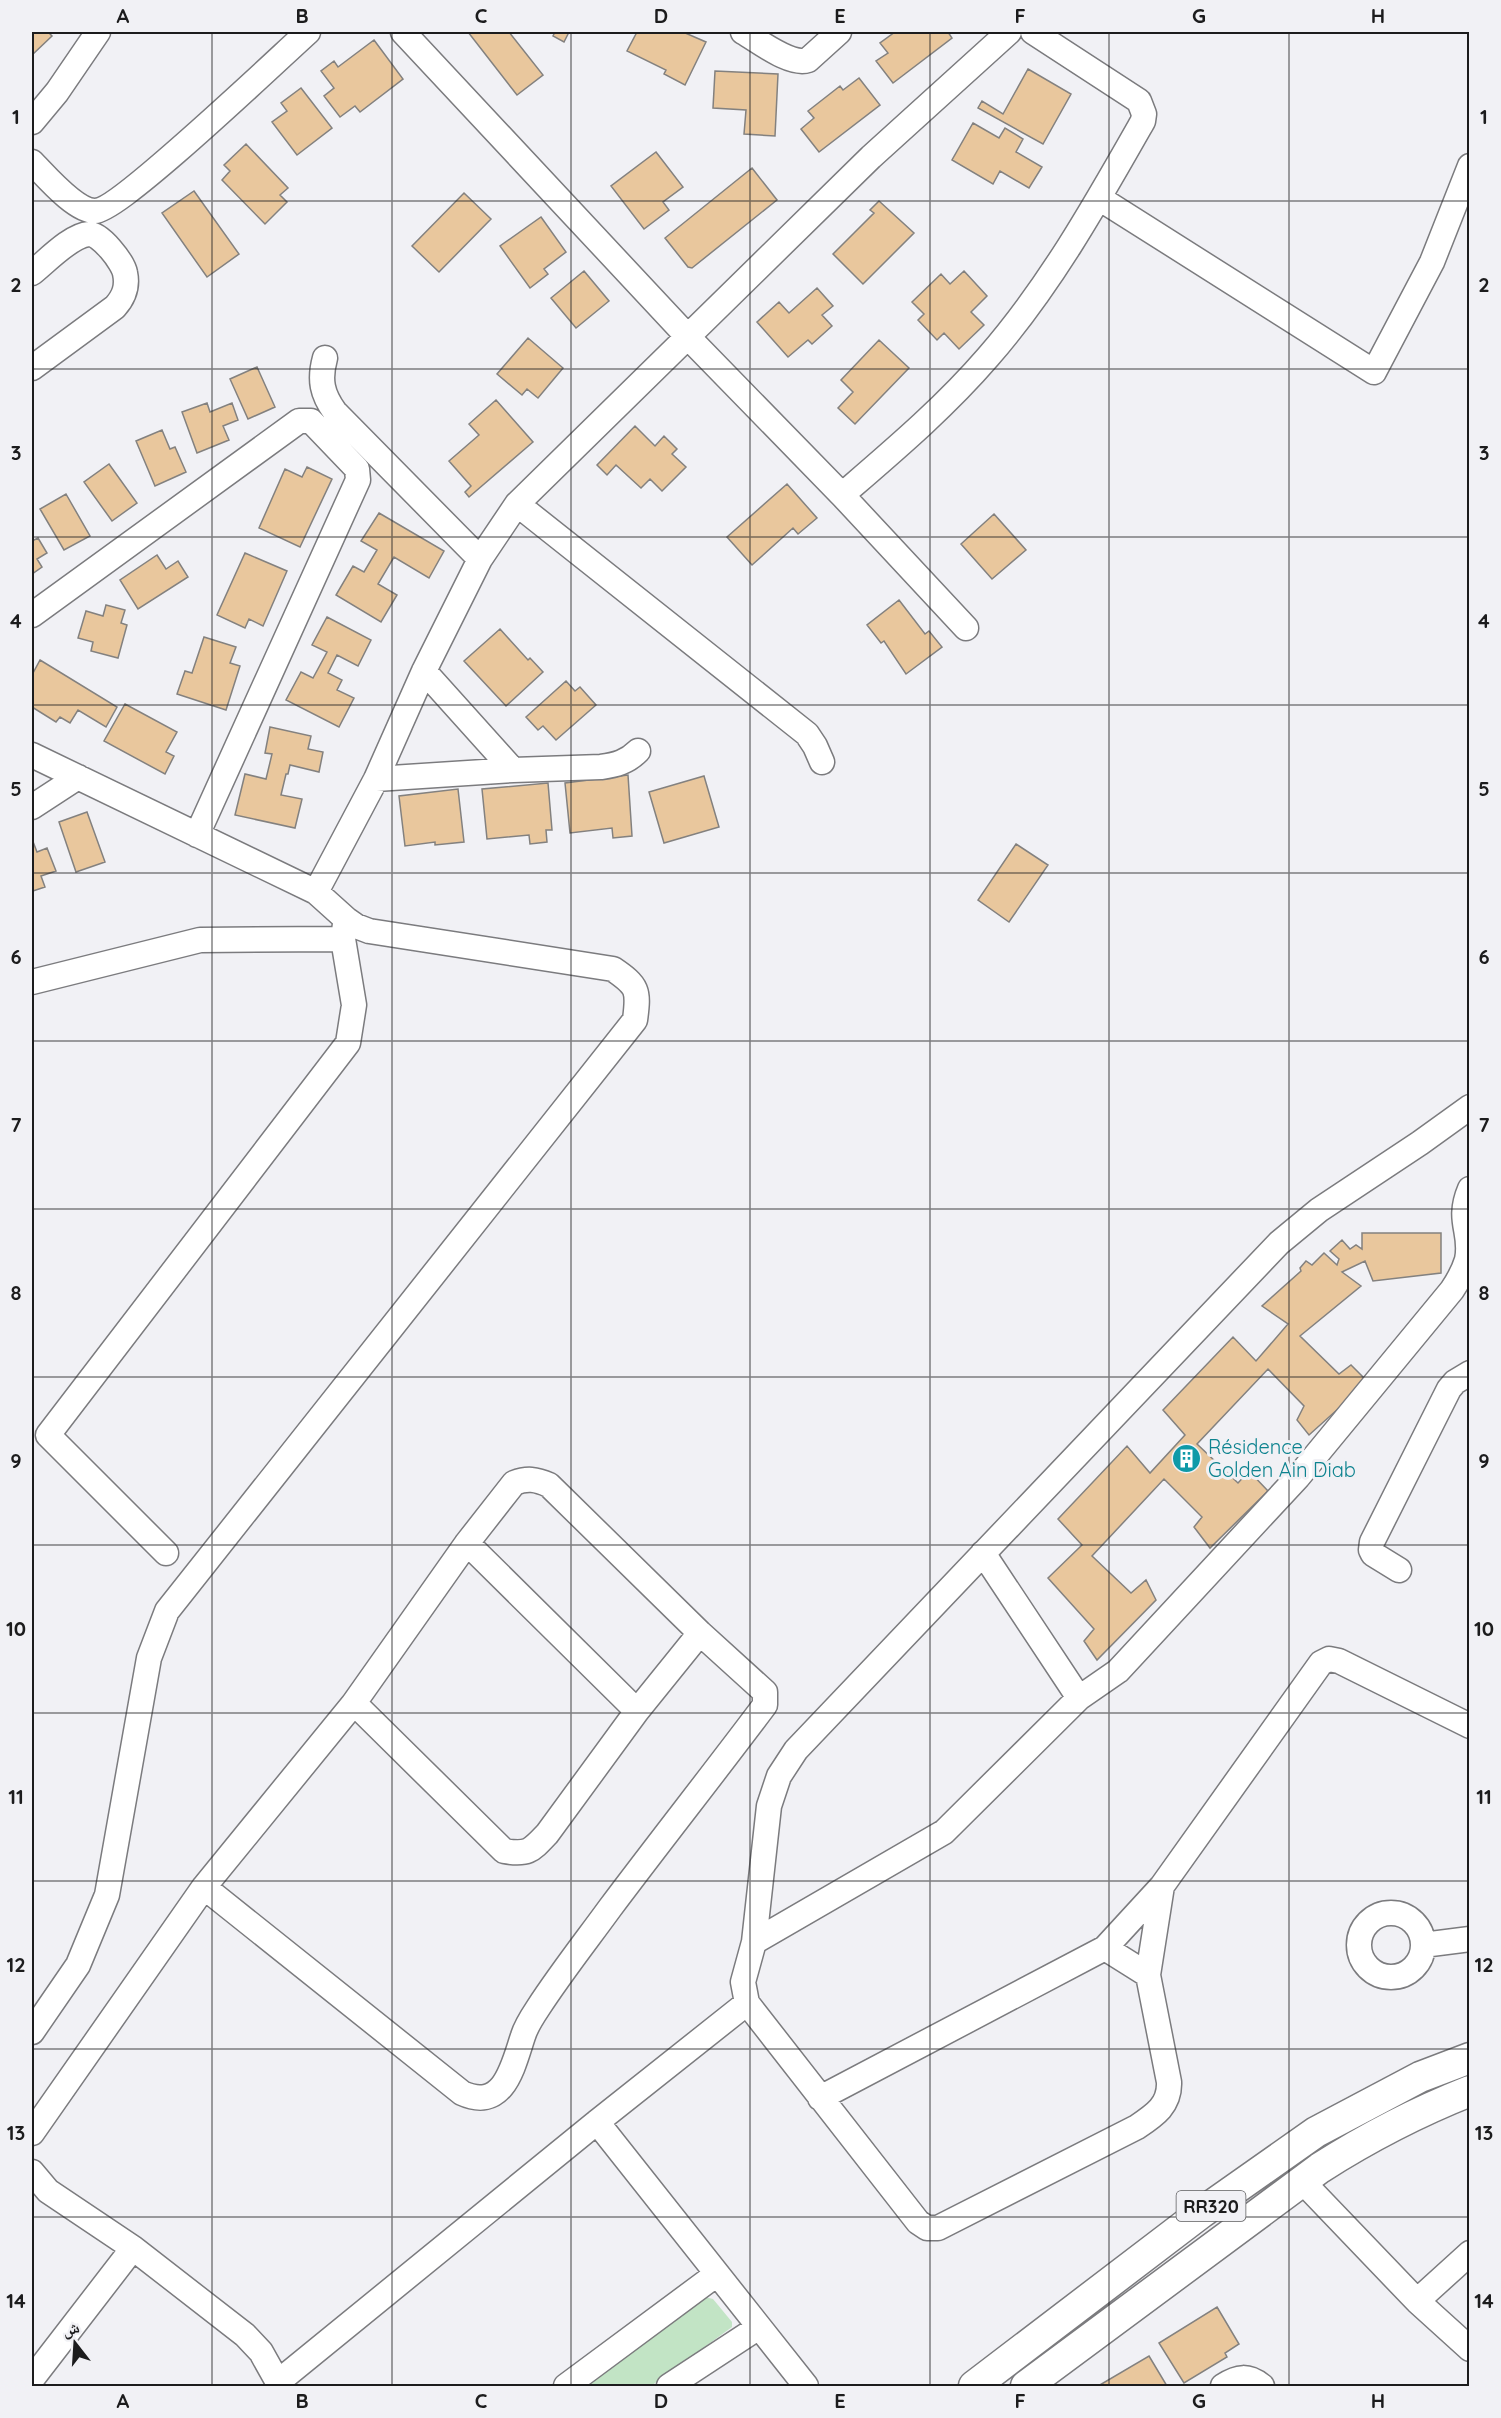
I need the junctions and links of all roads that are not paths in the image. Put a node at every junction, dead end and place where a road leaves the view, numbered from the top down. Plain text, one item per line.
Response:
1 (98, 32) edge
2 (308, 32) edge
3 (403, 32) edge
4 (743, 32) edge
5 (839, 32) edge
6 (1009, 32) edge
7 (1033, 32) edge
8 (32, 121) edge
9 (32, 162) edge
10 (1470, 166) edge
11 (1099, 198) junction
12 (94, 222) junction
13 (32, 273) edge
14 (688, 338) junction
15 (325, 358) dead end
16 (32, 368) edge
17 (842, 495) junction
18 (517, 504) junction
19 (480, 559) junction
20 (32, 615) edge
21 (966, 628) dead end
22 (424, 671) junction
23 (638, 751) dead end
24 (32, 755) edge
25 (822, 762) dead end
26 (513, 770) junction
27 (78, 777) junction
28 (376, 779) junction
29 (32, 807) edge
30 (197, 836) junction
31 (316, 892) junction
32 (345, 929) junction
33 (32, 982) edge
34 (1467, 1116) edge
35 (1470, 1189) edge
36 (1470, 1373) edge
37 (467, 1543) junction
38 (166, 1553) dead end
39 (982, 1553) junction
40 (1399, 1570) dead end
41 (700, 1633) junction
42 (1079, 1698) junction
43 (354, 1703) junction
44 (637, 1711) junction
45 (1470, 1726) edge
46 (1162, 1886) junction
47 (204, 1887) junction
48 (1470, 1939) edge
49 (754, 1942) junction
50 (1423, 1945) dead end
51 (1104, 1948) junction
52 (1148, 1975) junction
53 (747, 2003) junction
54 (32, 2032) edge
55 (1470, 2058) edge
56 (1470, 2091) edge
57 (820, 2098) junction
58 (597, 2122) junction
59 (32, 2133) edge
60 (32, 2172) edge
61 (1302, 2181) junction
62 (133, 2248) junction
63 (1470, 2253) edge
64 (717, 2274) junction
65 (1417, 2301) junction
66 (759, 2327) junction
67 (1470, 2349) edge
68 (32, 2379) edge
69 (279, 2384) edge
70 (566, 2386) edge
71 (669, 2386) edge
72 (806, 2386) edge
73 (974, 2386) edge
74 (1026, 2386) edge
75 (1223, 2386) edge
76 (1262, 2386) edge

1 - 8 street
2 - 12 street
3 - 14 street
4 - 5 street
6 - 14 street
7 - 11 street
9 - 12 street
10 - 11 street
11 - 17 street
12 - 13 street
12 - 16 street
14 - 17 street
14 - 18 street
15 - 19 street
17 - 21 street
18 - 19 street
18 - 25 street
19 - 22 street
20 - 30 street
22 - 26 street
22 - 28 street
23 - 26 street
24 - 27 street
26 - 28 street
27 - 29 street
27 - 30 street
28 - 31 street
30 - 31 street
31 - 32 street
32 - 33 street
32 - 38 street
32 - 54 street
34 - 39 street
35 - 42 street
36 - 40 street
37 - 41 street
37 - 43 street
37 - 44 street
39 - 42 street
39 - 49 street
41 - 44 street
41 - 47 street
42 - 49 street
43 - 44 street
43 - 47 street
45 - 46 street
46 - 51 street
46 - 52 street
47 - 59 street
48 - 50 street
49 - 53 street
51 - 52 street
51 - 57 street
52 - 57 street
53 - 57 street
53 - 58 street
55 - 73 main road, RR320
56 - 61 main road, RR320
58 - 64 street
58 - 69 street
60 - 62 street
61 - 65 street
61 - 74 main road, RR320
62 - 68 street
62 - 69 street
63 - 65 street
64 - 66 street
64 - 70 street
65 - 67 street
66 - 71 street
66 - 72 street
75 - 76 street

